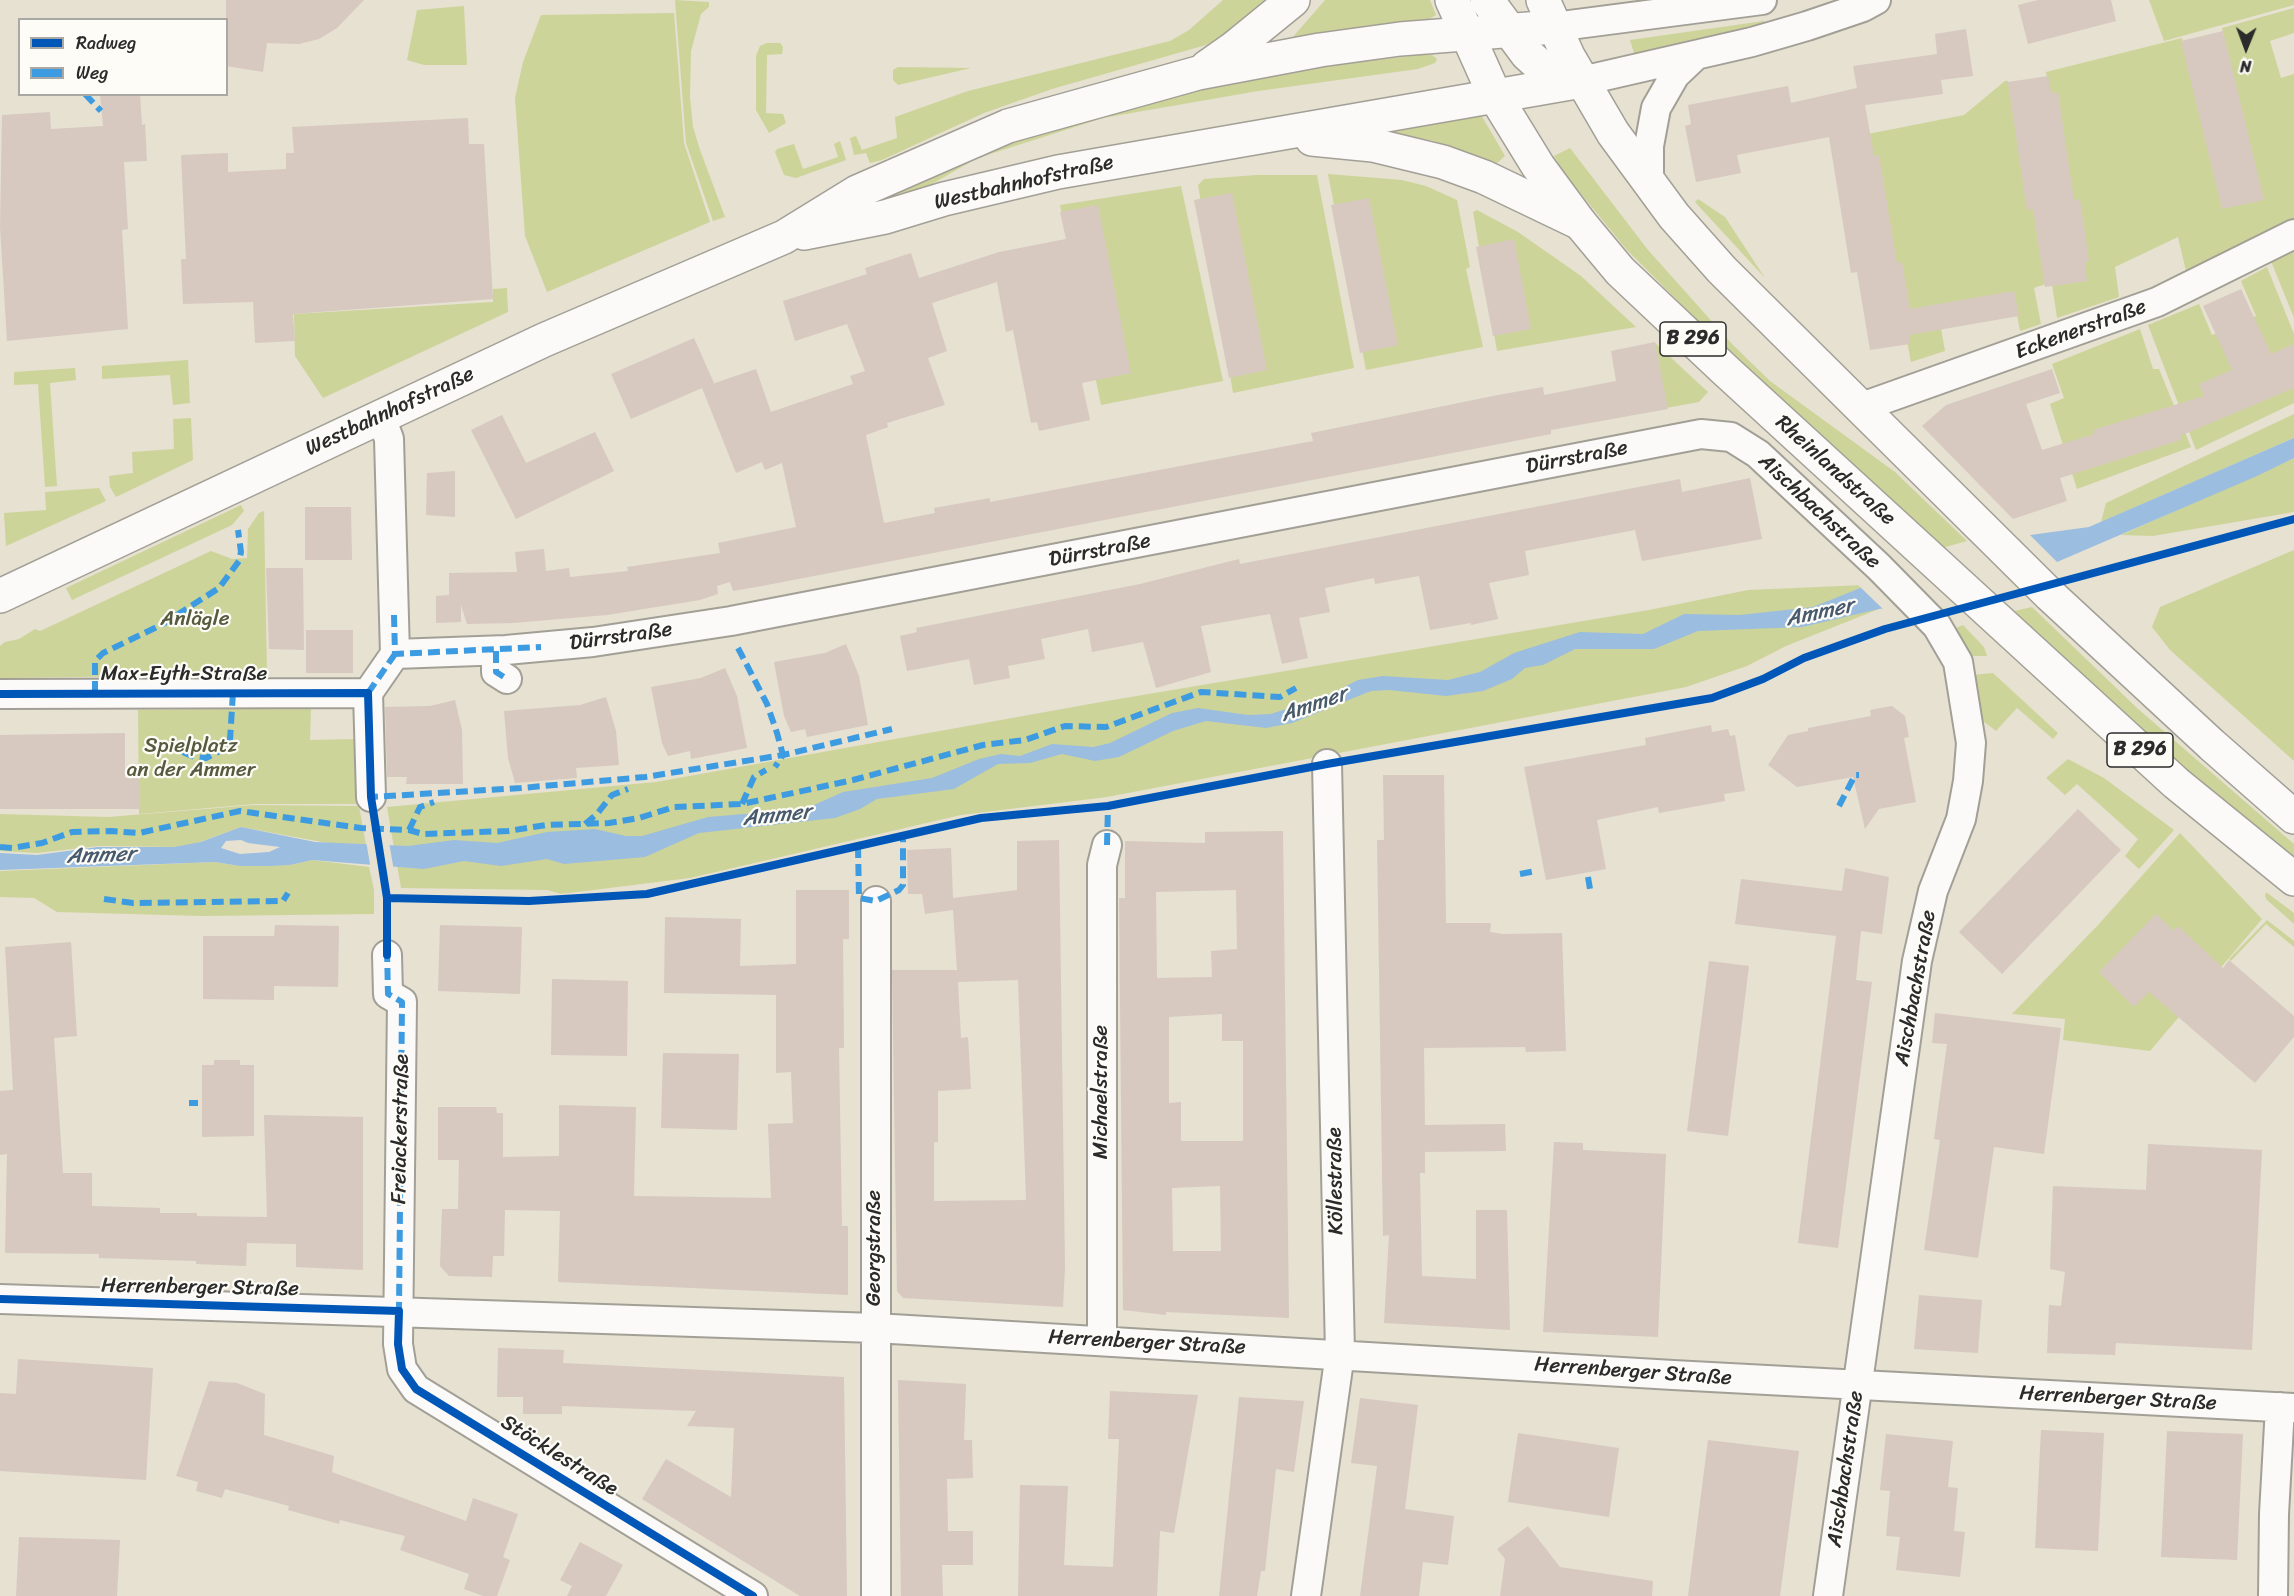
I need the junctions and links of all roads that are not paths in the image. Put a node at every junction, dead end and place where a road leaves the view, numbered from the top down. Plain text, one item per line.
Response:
1 (1293, 0) edge
2 (1452, 0) edge
3 (1487, 0) edge
4 (1762, 0) edge
5 (1876, 0) edge
6 (1548, 14) edge
7 (1509, 31) junction
8 (1467, 34) junction
9 (1694, 57) junction
10 (1198, 73) junction
11 (1582, 81) junction
12 (1495, 96) junction
13 (1266, 135) junction
14 (1649, 182) junction
15 (1580, 223) junction
16 (2294, 234) edge
17 (784, 237) junction
18 (1859, 408) junction
19 (381, 417) junction
20 (1701, 434) joint
21 (0, 596) edge
22 (496, 651) junction
23 (395, 654) junction
24 (507, 679) dead end
25 (368, 693) junction
26 (0, 694) edge
27 (1327, 764) dead end
28 (371, 797) dead end
29 (2294, 817) edge
30 (1107, 845) dead end
31 (2294, 879) edge
32 (876, 901) dead end
33 (387, 955) dead end
34 (0, 1299) edge
35 (399, 1311) junction
36 (875, 1328) junction
37 (1101, 1340) junction
38 (1340, 1353) junction
39 (1858, 1385) junction
40 (2287, 1408) edge
41 (753, 1596) edge
42 (876, 1596) edge
43 (1306, 1596) edge
44 (1828, 1596) edge
45 (2273, 1596) edge

1 - 10 main road
2 - 8 main road, Rheinlandstraße / B 296
3 - 7 main road
4 - 6 street
5 - 9 street
6 - 7 main road
6 - 11 main road, B 296
7 - 8 main road
7 - 11 main road
8 - 10 main road
8 - 12 main road, Rheinlandstraße / B 296
9 - 11 street
9 - 14 street
10 - 17 main road, Westbahnhofstraße
11 - 12 main road
11 - 14 main road, B 296
12 - 13 main road, Westbahnhofstraße
12 - 15 main road, Rheinlandstraße / B 296
13 - 15 main road, B 296
13 - 17 main road, Westbahnhofstraße
14 - 18 main road, B 296
15 - 31 main road, Rheinlandstraße / B 296
16 - 18 street, Eckenerstraße
17 - 19 main road, Westbahnhofstraße
18 - 29 main road, B 296
19 - 21 main road, Westbahnhofstraße
19 - 23 street
20 - 22 street, Dürrstraße
20 - 39 street, Aischbachstraße
22 - 23 street, Dürrstraße
22 - 24 street
23 - 25 street
25 - 26 street, Max-Eyth-Straße
25 - 28 street
27 - 38 street, Köllestraße
30 - 37 street, Michaelstraße
32 - 36 street, Georgstraße
33 - 35 street, Freiackerstraße
34 - 35 street, Herrenberger Straße
35 - 36 street, Herrenberger Straße
35 - 41 street, Stöcklestraße
36 - 37 street, Herrenberger Straße
36 - 42 street, Georgstraße
37 - 38 street, Herrenberger Straße
38 - 39 street, Herrenberger Straße
38 - 43 street, Köllestraße
39 - 40 street, Herrenberger Straße
39 - 44 street, Aischbachstraße
40 - 45 street

